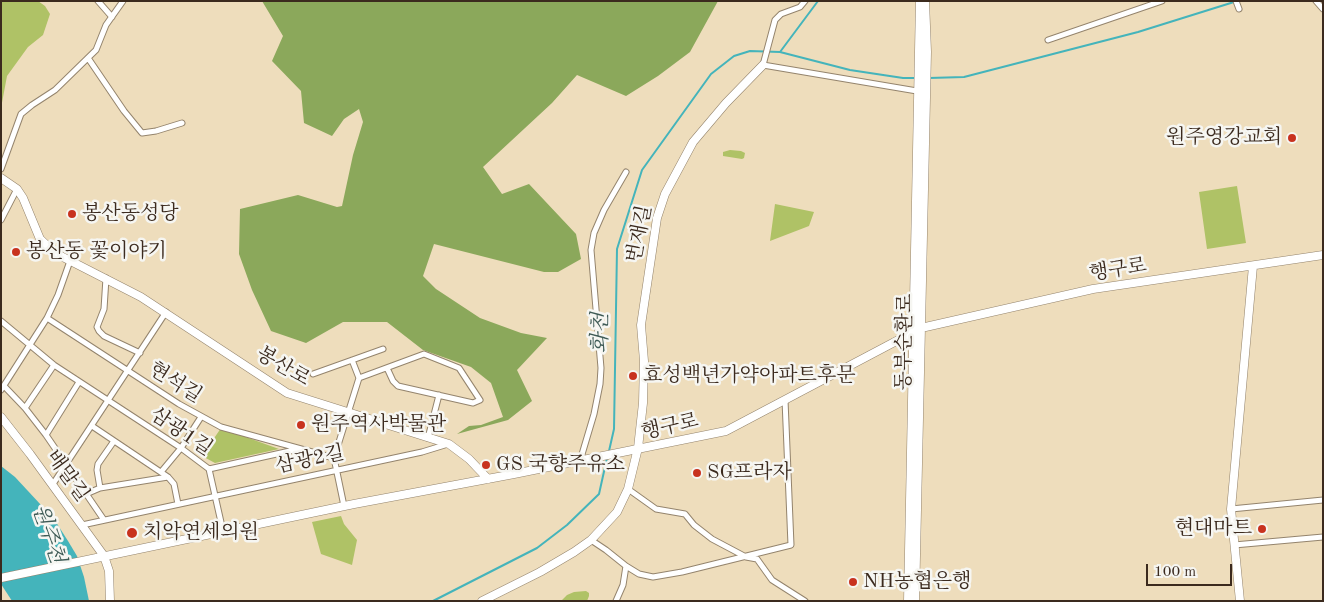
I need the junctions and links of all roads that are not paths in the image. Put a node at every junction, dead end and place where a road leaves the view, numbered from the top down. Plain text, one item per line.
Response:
1 (98, 1) edge
2 (123, 1) edge
3 (805, 1) edge
4 (920, 1) edge
5 (925, 1) edge
6 (1162, 1) edge
7 (1316, 1) edge
8 (1323, 9) edge
9 (112, 16) junction
10 (1048, 40) dead end
11 (923, 52) junction
12 (88, 58) junction
13 (764, 63) junction
14 (922, 88) junction
15 (182, 123) dead end
16 (1, 169) edge
17 (626, 172) dead end
18 (1, 178) edge
19 (17, 189) junction
20 (1, 220) edge
21 (1323, 255) edge
22 (70, 261) junction
23 (1253, 266) junction
24 (106, 278) junction
25 (166, 312) junction
26 (47, 318) junction
27 (1, 320) edge
28 (921, 328) junction
29 (913, 331) junction
30 (29, 345) junction
31 (382, 349) dead end
32 (140, 353) junction
33 (352, 360) junction
34 (54, 366) junction
35 (387, 368) junction
36 (128, 371) junction
37 (312, 374) dead end
38 (359, 378) junction
39 (79, 382) junction
40 (2, 388) edge
41 (439, 395) junction
42 (785, 400) junction
43 (108, 401) junction
44 (25, 408) junction
45 (348, 412) junction
46 (1, 417) edge
47 (201, 417) junction
48 (92, 426) junction
49 (46, 436) junction
50 (428, 438) junction
51 (114, 441) junction
52 (449, 444) junction
53 (181, 448) junction
54 (638, 448) junction
55 (299, 449) junction
56 (334, 458) junction
57 (580, 461) junction
58 (66, 465) junction
59 (210, 469) junction
60 (337, 470) junction
61 (161, 472) junction
62 (168, 476) junction
63 (488, 479) junction
64 (53, 484) junction
65 (100, 488) junction
66 (628, 489) junction
67 (86, 494) junction
68 (216, 496) junction
69 (1323, 500) edge
70 (178, 504) junction
71 (344, 506) junction
72 (1231, 508) junction
73 (104, 520) junction
74 (82, 525) junction
75 (222, 531) junction
76 (1323, 537) edge
77 (591, 540) junction
78 (1234, 545) junction
79 (104, 556) junction
80 (746, 557) junction
81 (626, 566) junction
82 (1, 578) edge
83 (110, 601) edge
84 (482, 601) edge
85 (616, 601) edge
86 (805, 601) edge
87 (908, 601) edge
88 (916, 601) edge
89 (1240, 601) edge

1 - 9 street
2 - 9 street
3 - 13 street
4 - 11 street
5 - 11 street
6 - 10 street
7 - 8 street
9 - 12 street
11 - 14 street
12 - 15 street
12 - 16 street
13 - 14 street
13 - 54 street, 번재길
14 - 28 street, 동부순환로
14 - 29 street, 동부순환로
17 - 57 street
18 - 19 street, 봉산로
19 - 20 street
19 - 22 street, 봉산로
21 - 23 street, 행구로
22 - 24 street, 봉산로
22 - 26 street
23 - 28 street, 행구로
23 - 72 street
24 - 25 street, 봉산로
24 - 32 street
25 - 32 street
25 - 45 street, 봉산로
26 - 30 street
26 - 36 street, 현석길
27 - 30 street, 삼광1길
28 - 29 street, 행구로
28 - 88 street, 동부순환로
29 - 42 street, 행구로
29 - 87 street, 동부순환로
30 - 34 street, 삼광1길
30 - 40 street
31 - 33 street
32 - 36 street
33 - 37 street
33 - 38 street
34 - 39 street, 삼광1길
34 - 44 street
35 - 38 street
35 - 41 street
35 - 41 street
36 - 43 street
36 - 47 street, 현석길
38 - 45 street
39 - 43 street, 삼광1길
39 - 49 street
40 - 44 street
41 - 50 street
42 - 54 street, 행구로
42 - 80 street
43 - 48 street
43 - 53 street, 삼광1길
44 - 49 street
45 - 50 street, 봉산로
45 - 56 street
46 - 64 street, 배말길
47 - 53 street
47 - 55 street, 현석길
48 - 51 street
48 - 58 street
49 - 58 street
50 - 52 street, 봉산로
51 - 61 street
51 - 65 street
52 - 60 street, 삼광2길
52 - 63 street, 봉산로
53 - 59 street, 삼광1길
53 - 61 street
54 - 57 street
54 - 66 street, 행구로
55 - 56 street, 현석길
55 - 59 street, 현석길
56 - 60 street
57 - 63 street
58 - 64 street
58 - 67 street
59 - 68 street, 삼광1길
60 - 68 street, 삼광2길
60 - 71 street
61 - 62 street
62 - 65 street
62 - 70 street
63 - 71 street
64 - 74 street, 배말길
65 - 67 street
66 - 77 street, 행구로
66 - 80 street
67 - 73 street
68 - 70 street, 삼광2길
68 - 75 street, 삼광1길
69 - 72 street
70 - 73 street, 삼광2길
71 - 75 street
72 - 78 street
73 - 74 street, 삼광2길
74 - 79 street, 배말길
75 - 79 street
76 - 78 street
77 - 81 street
77 - 84 street, 행구로
78 - 89 street
79 - 82 street
79 - 83 street, 배말길
80 - 81 street
80 - 86 street
81 - 85 street

